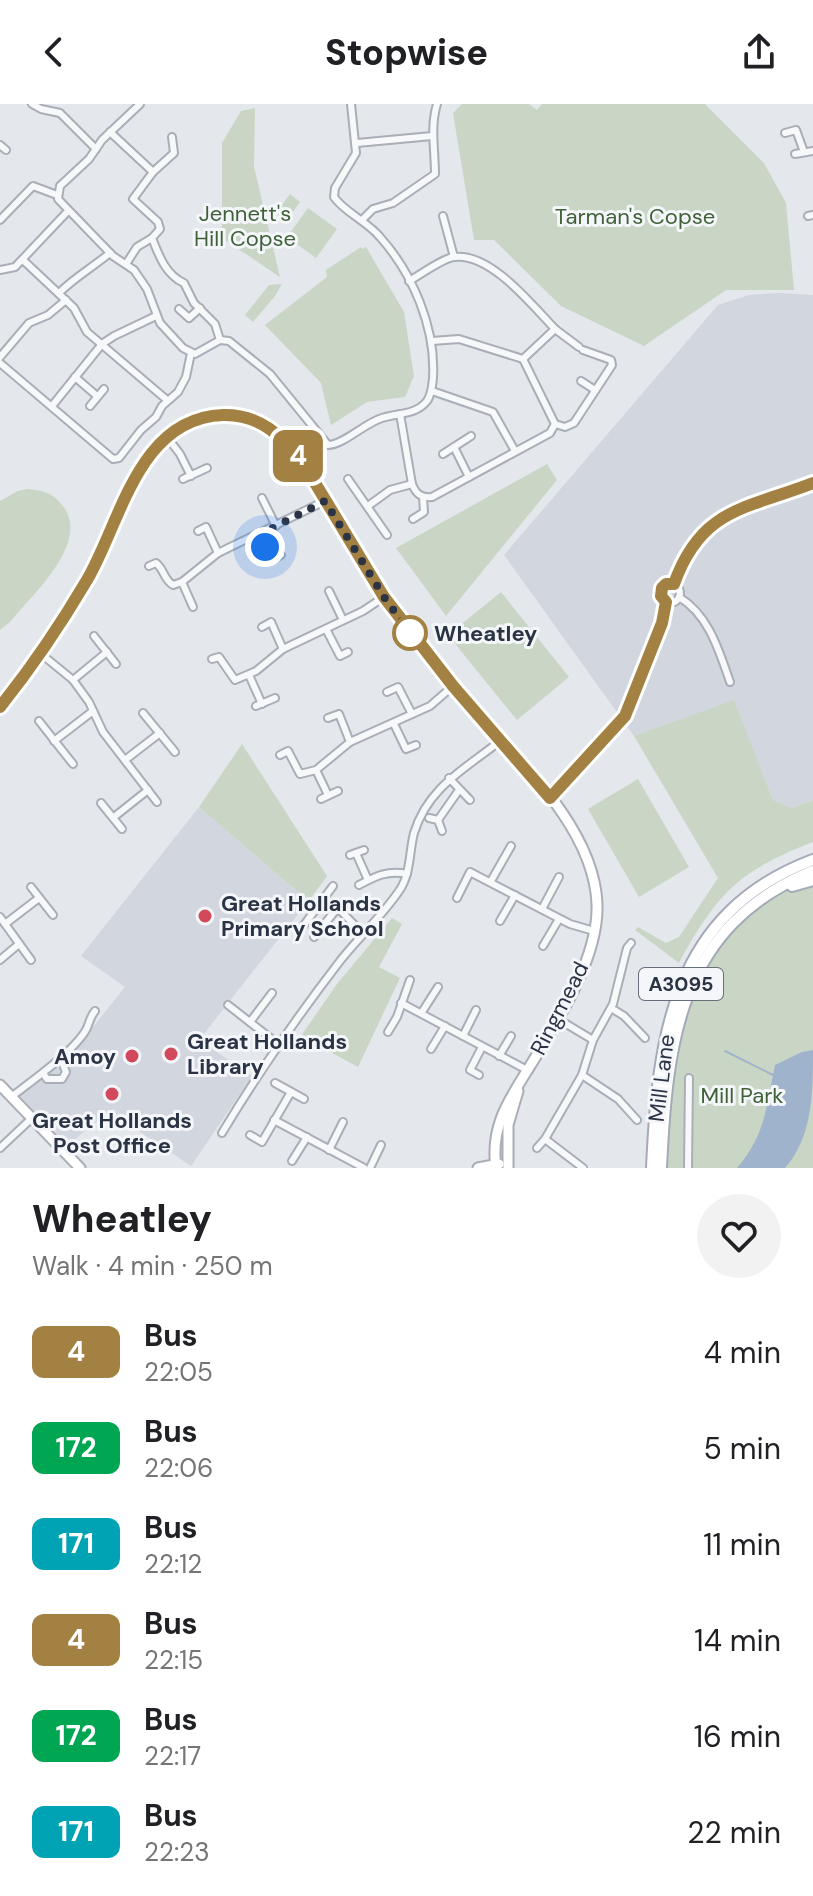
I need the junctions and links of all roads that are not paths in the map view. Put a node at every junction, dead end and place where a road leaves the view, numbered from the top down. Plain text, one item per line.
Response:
1 (32, 104) edge
2 (140, 104) edge
3 (351, 104) edge
4 (437, 104) edge
5 (48, 107) edge
6 (110, 132) junction
7 (785, 133) dead end
8 (432, 136) junction
9 (172, 137) dead end
10 (357, 143) junction
11 (96, 149) junction
12 (813, 151) edge
13 (804, 152) junction
14 (795, 154) dead end
15 (153, 172) junction
16 (57, 195) junction
17 (68, 211) junction
18 (443, 216) dead end
19 (363, 219) junction
20 (0, 220) edge
21 (152, 238) junction
22 (110, 253) junction
23 (454, 257) junction
24 (23, 260) junction
25 (126, 264) junction
26 (0, 270) edge
27 (409, 281) junction
28 (59, 293) junction
29 (66, 300) junction
30 (200, 308) junction
31 (179, 309) dead end
32 (156, 316) junction
33 (555, 329) junction
34 (220, 340) junction
35 (432, 341) junction
36 (102, 344) junction
37 (191, 353) junction
38 (0, 357) edge
39 (523, 359) junction
40 (0, 363) edge
41 (75, 377) junction
42 (581, 381) dead end
43 (104, 389) dead end
44 (595, 390) junction
45 (432, 391) junction
46 (97, 396) junction
47 (167, 400) junction
48 (52, 406) junction
49 (90, 406) dead end
50 (400, 414) junction
51 (555, 424) junction
52 (471, 436) dead end
53 (167, 437) junction
54 (454, 447) junction
55 (515, 451) junction
56 (443, 454) dead end
57 (207, 468) dead end
58 (469, 477) junction
59 (348, 479) dead end
60 (813, 483) edge
61 (412, 484) junction
62 (423, 497) junction
63 (262, 498) dead end
64 (325, 501) junction
65 (368, 506) junction
66 (413, 519) dead end
67 (276, 526) junction
68 (198, 531) dead end
69 (259, 535) junction
70 (387, 535) dead end
71 (218, 553) junction
72 (281, 555) dead end
73 (149, 566) dead end
74 (182, 582) junction
75 (674, 584) junction
76 (329, 591) dead end
77 (384, 597) junction
78 (679, 597) junction
79 (204, 603) dead end
80 (343, 620) junction
81 (262, 627) dead end
82 (326, 629) junction
83 (94, 636) dead end
84 (283, 649) junction
85 (107, 652) junction
86 (348, 652) dead end
87 (40, 653) junction
88 (212, 659) dead end
89 (116, 664) dead end
90 (249, 675) junction
91 (73, 680) junction
92 (730, 682) dead end
93 (453, 686) junction
94 (387, 692) dead end
95 (275, 698) dead end
96 (0, 706) edge
97 (93, 711) junction
98 (143, 713) dead end
99 (412, 714) junction
100 (328, 718) dead end
101 (39, 721) dead end
102 (394, 724) junction
103 (160, 733) junction
104 (54, 741) junction
105 (500, 741) junction
106 (350, 742) junction
107 (416, 745) dead end
108 (175, 752) dead end
109 (280, 755) dead end
110 (125, 760) junction
111 (73, 764) dead end
112 (316, 770) junction
113 (449, 778) junction
114 (148, 790) junction
115 (459, 790) junction
116 (338, 791) dead end
117 (470, 800) dead end
118 (157, 802) dead end
119 (101, 803) dead end
120 (114, 817) junction
121 (429, 818) dead end
122 (438, 820) junction
123 (122, 829) dead end
124 (442, 831) dead end
125 (511, 846) dead end
126 (357, 853) dead end
127 (813, 860) edge
128 (813, 871) edge
129 (407, 874) junction
130 (559, 877) dead end
131 (368, 880) junction
132 (813, 880) edge
133 (491, 881) junction
134 (359, 885) dead end
135 (333, 886) dead end
136 (31, 887) dead end
137 (515, 895) junction
138 (766, 895) junction
139 (325, 896) junction
140 (39, 898) junction
141 (457, 898) dead end
142 (542, 909) junction
143 (335, 911) junction
144 (53, 915) dead end
145 (0, 917) edge
146 (559, 919) junction
147 (500, 921) dead end
148 (5, 924) junction
149 (304, 925) dead end
150 (594, 931) junction
151 (363, 934) junction
152 (314, 937) dead end
153 (631, 943) dead end
154 (19, 944) junction
155 (543, 946) dead end
156 (0, 960) edge
157 (31, 960) dead end
158 (410, 980) dead end
159 (438, 987) dead end
160 (272, 993) dead end
161 (401, 1003) junction
162 (228, 1005) dead end
163 (611, 1008) junction
164 (476, 1010) dead end
165 (95, 1011) dead end
166 (422, 1012) junction
167 (558, 1019) junction
168 (250, 1022) junction
169 (445, 1026) junction
170 (388, 1032) dead end
171 (463, 1036) junction
172 (511, 1036) dead end
173 (645, 1038) dead end
174 (593, 1040) junction
175 (278, 1044) junction
176 (482, 1047) junction
177 (431, 1049) dead end
178 (499, 1056) junction
179 (60, 1057) junction
180 (527, 1070) junction
181 (43, 1073) junction
182 (479, 1075) dead end
183 (582, 1075) junction
184 (689, 1078) dead end
185 (275, 1083) dead end
186 (0, 1085) edge
187 (291, 1092) junction
188 (11, 1097) junction
189 (304, 1099) dead end
190 (32, 1118) junction
191 (274, 1120) junction
192 (637, 1120) dead end
193 (343, 1122) dead end
194 (222, 1133) dead end
195 (250, 1135) dead end
196 (307, 1137) junction
197 (545, 1139) junction
198 (381, 1145) dead end
199 (0, 1148) edge
200 (537, 1148) dead end
201 (329, 1150) junction
202 (292, 1161) dead end
203 (350, 1161) junction
204 (507, 1165) edge
205 (496, 1166) edge
206 (80, 1168) edge
207 (345, 1168) edge
208 (364, 1168) edge
209 (370, 1168) edge
210 (478, 1168) edge
211 (583, 1168) edge
212 (652, 1168) edge
213 (661, 1168) edge
214 (688, 1168) edge

1 - 5 street
2 - 6 street
3 - 10 street
4 - 8 street
5 - 11 street
6 - 11 street
6 - 15 street
7 - 13 street
8 - 10 street
8 - 19 street
9 - 15 street
10 - 19 street
11 - 16 street
12 - 13 street
13 - 14 street
15 - 21 street
16 - 17 street
16 - 20 street
17 - 22 street
17 - 24 street
18 - 23 street
19 - 27 street
21 - 25 street
21 - 30 street
22 - 25 street
22 - 28 street
23 - 27 street
23 - 33 street
24 - 26 street
24 - 28 street
25 - 32 street
27 - 35 street
28 - 29 street
29 - 36 street
29 - 38 street
30 - 31 street
30 - 34 street
32 - 36 street
32 - 37 street
33 - 39 street
33 - 44 street
34 - 37 street
34 - 50 street
35 - 39 street
35 - 45 street
36 - 41 street
36 - 47 street
37 - 47 street
39 - 51 street
40 - 48 street
41 - 46 street
41 - 48 street
42 - 44 street
43 - 46 street
44 - 51 street
45 - 50 street
45 - 55 street
46 - 49 street
47 - 48 street
50 - 61 street
51 - 55 street
52 - 54 street
53 - 57 street
53 - 64 street, Ringmead
53 - 87 street, Ringmead
54 - 56 street
54 - 58 street
55 - 58 street
58 - 62 street
59 - 65 street
60 - 75 street
61 - 62 street
61 - 65 street
62 - 66 street
63 - 67 street
64 - 67 street
64 - 77 street, Ringmead
65 - 70 street
67 - 69 street
68 - 71 street
69 - 71 street
69 - 72 street
71 - 74 street
73 - 74 street
74 - 79 street
75 - 78 street
75 - 78 street
76 - 80 street
77 - 80 street
77 - 93 street, Ringmead
78 - 92 street
80 - 82 street
81 - 84 street
82 - 84 street
82 - 86 street
83 - 85 street
84 - 90 street
85 - 89 street
85 - 91 street
87 - 91 street
87 - 96 street, Ringmead
88 - 90 street
90 - 95 street
91 - 97 street
93 - 99 street
93 - 105 street, Ringmead
94 - 99 street
97 - 104 street
97 - 110 street
98 - 103 street
99 - 102 street
100 - 106 street
101 - 104 street
102 - 106 street
102 - 107 street
103 - 108 street
103 - 110 street
104 - 111 street
105 - 113 street
105 - 150 street, Ringmead
106 - 112 street
109 - 112 street
110 - 114 street
112 - 116 street
113 - 115 street
113 - 129 street
114 - 118 street
114 - 120 street
115 - 117 street
115 - 122 street
119 - 120 street
120 - 123 street
121 - 122 street
122 - 124 street
125 - 133 street
126 - 131 street
127 - 212 main road, Mill Lane / A3095
128 - 138 main road, Mill Lane / A3095
129 - 131 street
129 - 151 street
130 - 142 street
131 - 134 street
132 - 138 main road, A3095
133 - 137 street
133 - 141 street
135 - 139 street
136 - 140 street
137 - 142 street
137 - 147 street
138 - 213 main road, Mill Lane / A3095
139 - 143 street
139 - 149 street
140 - 144 street
140 - 148 street
142 - 146 street
143 - 151 street
143 - 152 street
145 - 148 street
146 - 150 street
146 - 155 street
148 - 154 street
150 - 167 street, Ringmead
151 - 175 street
153 - 163 street
154 - 156 street
154 - 157 street
158 - 161 street
159 - 166 street
160 - 168 street
161 - 166 street
161 - 170 street
162 - 168 street
163 - 173 street
163 - 174 street
164 - 171 street
165 - 179 street
166 - 169 street
167 - 174 street
167 - 180 street, Ringmead
168 - 175 street
169 - 171 street
169 - 177 street
171 - 176 street
172 - 178 street
174 - 183 street
175 - 194 street
176 - 178 street
176 - 182 street
178 - 180 street
179 - 181 street
179 - 181 street
180 - 204 street, Ringmead
180 - 205 street, Ringmead
181 - 188 street
183 - 192 street
183 - 197 street
184 - 214 street
185 - 187 street
186 - 188 street
187 - 189 street
187 - 191 street
188 - 190 street
190 - 199 street
190 - 206 street
191 - 195 street
191 - 196 street
193 - 201 street
196 - 201 street
196 - 202 street
197 - 200 street
197 - 211 street
198 - 209 street
201 - 203 street
203 - 207 street
203 - 208 street
204 - 205 street, Ringmead
205 - 210 street, Ringmead

